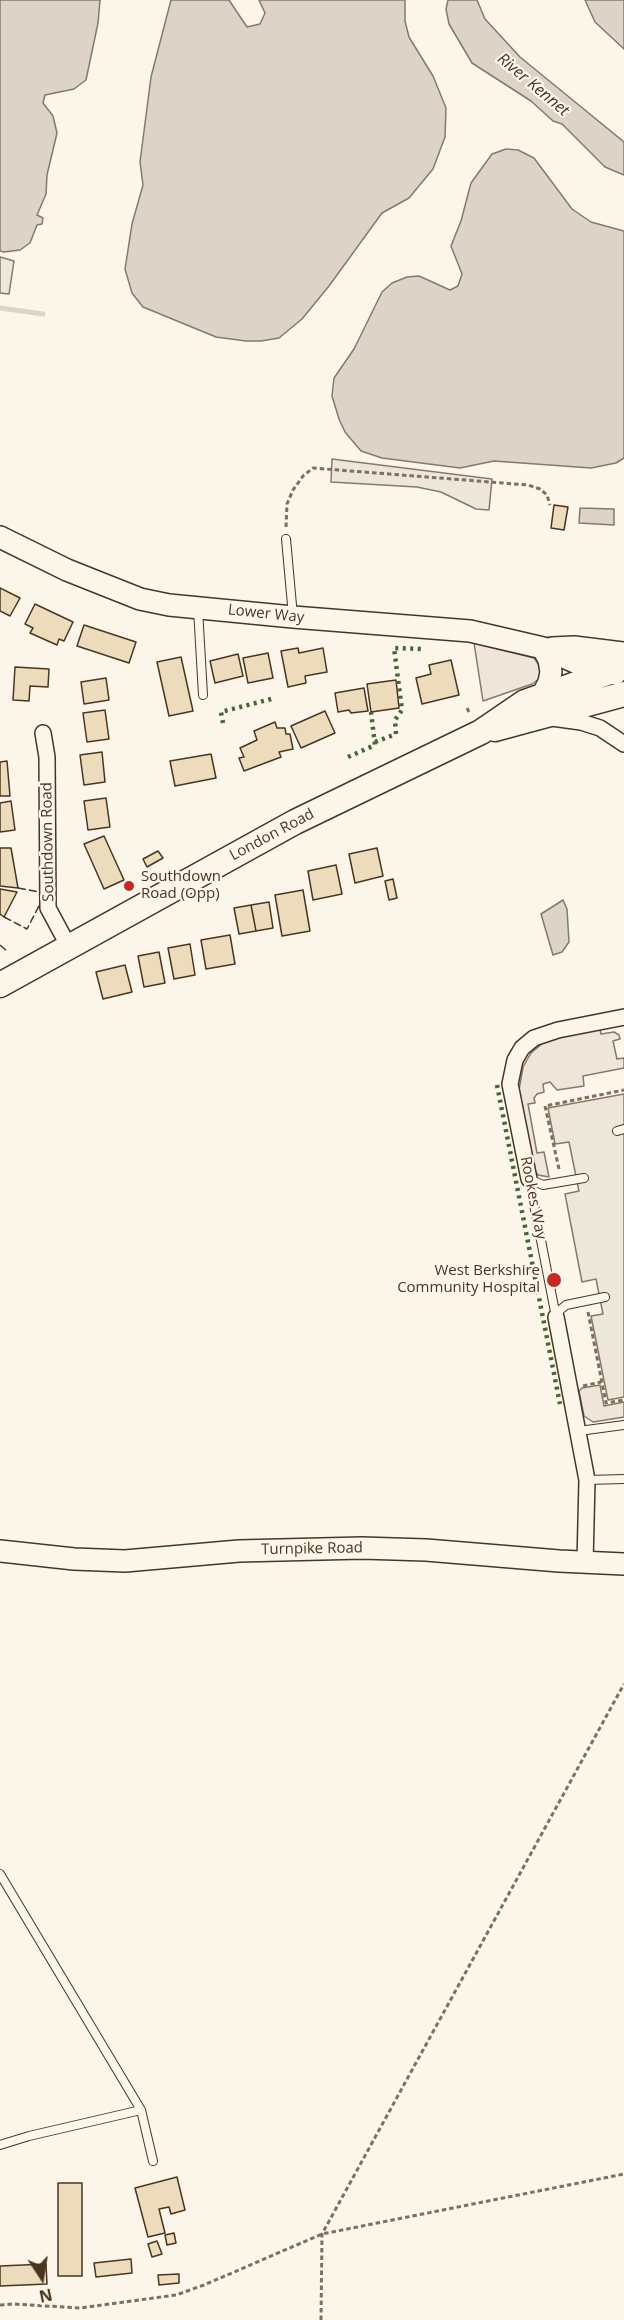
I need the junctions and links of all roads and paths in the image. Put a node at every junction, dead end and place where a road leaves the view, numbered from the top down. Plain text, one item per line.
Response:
1 (550, 505) dead end
2 (0, 537) edge
3 (286, 539) joint
4 (198, 607) junction
5 (293, 617) junction
6 (543, 648) junction
7 (624, 653) edge
8 (619, 672) edge
9 (624, 694) edge
10 (203, 695) dead end
11 (544, 706) junction
12 (43, 733) dead end
13 (624, 744) edge
14 (69, 946) junction
15 (0, 985) edge
16 (624, 1017) edge
17 (624, 1090) edge
18 (610, 1093) junction
19 (611, 1099) dead end
20 (570, 1101) junction
21 (571, 1107) dead end
22 (563, 1168) dead end
23 (584, 1178) dead end
24 (529, 1179) junction
25 (605, 1297) dead end
26 (594, 1310) dead end
27 (556, 1317) junction
28 (602, 1383) junction
29 (578, 1386) dead end
30 (624, 1400) edge
31 (624, 1425) edge
32 (579, 1431) junction
33 (624, 1479) edge
34 (587, 1480) junction
35 (0, 1551) edge
36 (585, 1563) junction
37 (624, 1564) edge
38 (624, 1684) edge
39 (0, 1874) edge
40 (141, 2110) junction
41 (0, 2145) edge
42 (153, 2161) dead end
43 (624, 2174) edge
44 (322, 2234) junction
45 (0, 2305) edge
46 (321, 2320) edge

1 - 3 path
2 - 4 street, Lower Way
3 - 5 lane
4 - 5 street, Lower Way
4 - 10 lane
5 - 6 street, Lower Way
6 - 7 street, Lower Way
6 - 8 street, Lower Way
6 - 11 street
8 - 11 main road, London Road
9 - 11 main road, London Road
11 - 13 street
11 - 14 main road, London Road
12 - 14 street, Southdown Road
14 - 15 main road, London Road
16 - 24 street, Rookes Way
17 - 18 path
18 - 19 path
18 - 20 path
20 - 21 path
20 - 22 path
23 - 24 lane
24 - 27 lane, Rookes Way
25 - 27 lane
26 - 28 path
27 - 32 street, Rookes Way
28 - 29 path
28 - 30 path
31 - 32 lane
32 - 34 street, Rookes Way
33 - 34 lane
34 - 36 street, Rookes Way
35 - 36 street, Turnpike Road
36 - 37 street, Turnpike Road
38 - 44 path
39 - 40 lane
40 - 41 lane
40 - 42 lane
43 - 44 path
44 - 45 path
44 - 46 path

